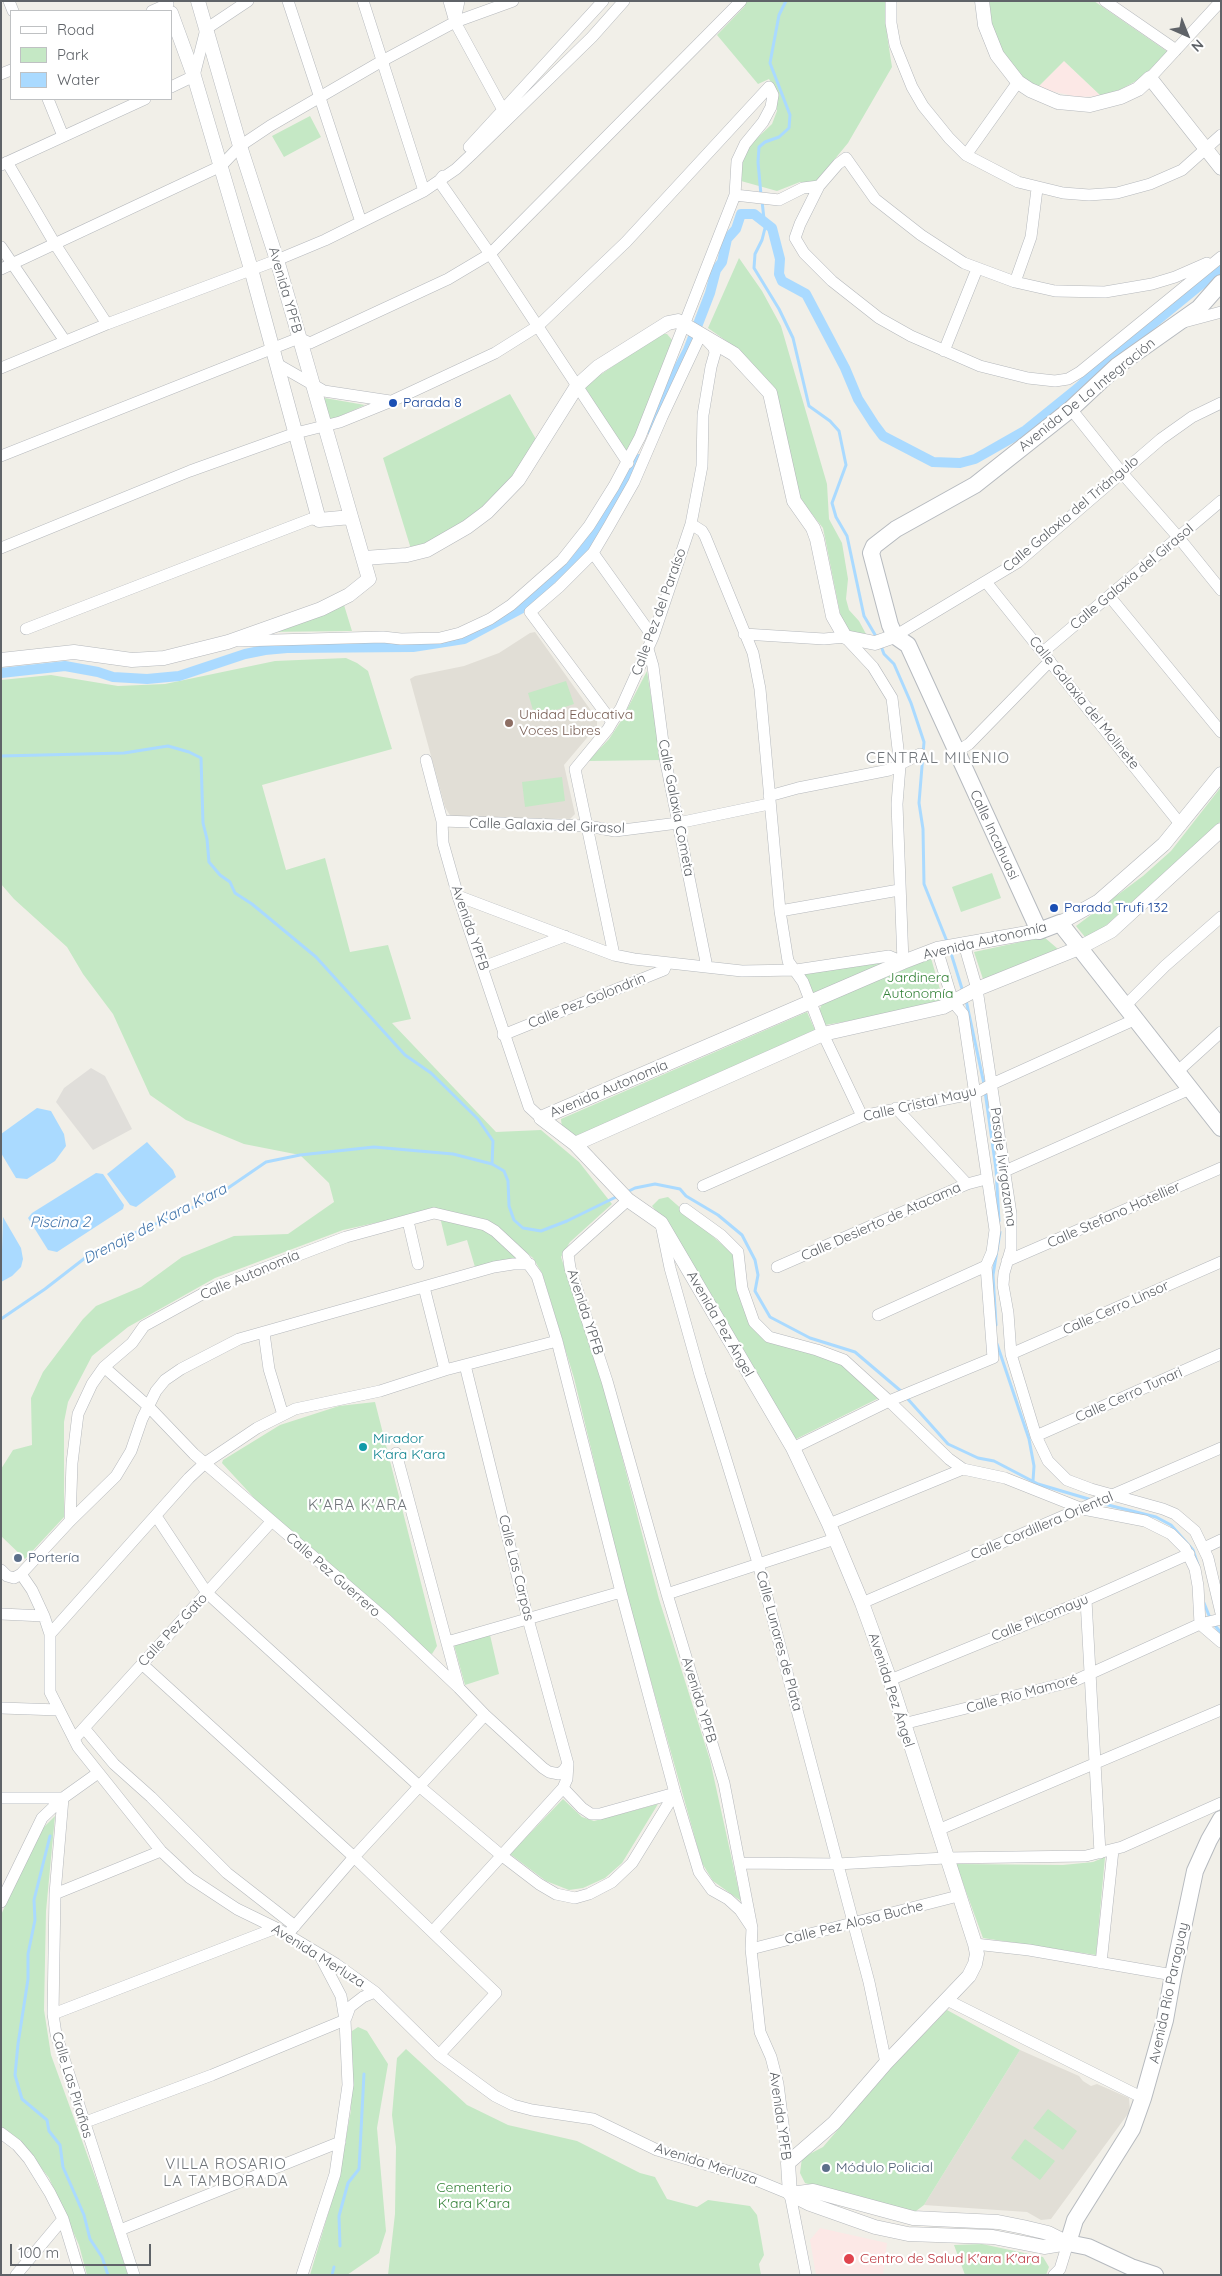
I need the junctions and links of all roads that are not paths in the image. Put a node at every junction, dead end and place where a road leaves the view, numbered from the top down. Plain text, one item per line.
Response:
1 (198, 1) edge
2 (248, 1) edge
3 (288, 1) edge
4 (363, 1) edge
5 (449, 1) edge
6 (459, 1) edge
7 (513, 1) edge
8 (603, 1) edge
9 (624, 1) edge
10 (741, 1) edge
11 (891, 1) edge
12 (982, 1) edge
13 (1105, 1) edge
14 (1221, 1) edge
15 (172, 16) edge
16 (455, 22) junction
17 (206, 29) junction
18 (1176, 50) junction
19 (382, 61) junction
20 (194, 76) junction
21 (1150, 78) junction
22 (1018, 82) junction
23 (172, 87) edge
24 (320, 97) junction
25 (48, 100) edge
26 (143, 100) edge
27 (503, 110) junction
28 (1221, 135) edge
29 (63, 136) junction
30 (240, 146) junction
31 (1207, 149) junction
32 (966, 155) junction
33 (4, 163) edge
34 (221, 166) junction
35 (1221, 168) edge
36 (439, 180) junction
37 (819, 186) junction
38 (1037, 189) junction
39 (424, 191) junction
40 (735, 195) junction
41 (361, 222) junction
42 (55, 244) junction
43 (1, 247) edge
44 (490, 254) junction
45 (1221, 256) edge
46 (277, 260) junction
47 (12, 264) junction
48 (1, 269) edge
49 (251, 269) junction
50 (977, 269) junction
51 (1015, 282) junction
52 (1221, 284) edge
53 (1221, 312) edge
54 (107, 324) junction
55 (1175, 325) junction
56 (538, 326) junction
57 (694, 329) junction
58 (299, 338) junction
59 (65, 341) junction
60 (272, 349) junction
61 (944, 351) junction
62 (277, 364) junction
63 (1, 368) edge
64 (314, 385) junction
65 (577, 386) junction
66 (392, 401) junction
67 (1221, 403) edge
68 (1071, 409) junction
69 (325, 426) junction
70 (296, 433) junction
71 (1, 456) edge
72 (628, 463) junction
73 (998, 467) joint
74 (1122, 473) junction
75 (1221, 501) edge
76 (352, 517) junction
77 (319, 520) junction
78 (691, 524) junction
79 (1179, 538) junction
80 (1, 548) edge
81 (593, 552) junction
82 (364, 558) junction
83 (986, 582) junction
84 (1221, 590) edge
85 (1110, 597) junction
86 (26, 630) dead end
87 (744, 634) junction
88 (653, 637) junction
89 (845, 637) junction
90 (885, 640) junction
91 (228, 642) junction
92 (648, 649) junction
93 (1047, 657) junction
94 (1, 660) edge
95 (612, 722) junction
96 (1221, 732) edge
97 (956, 752) junction
98 (920, 754) dead end
99 (426, 760) dead end
100 (900, 766) junction
101 (1221, 774) edge
102 (769, 800) junction
103 (442, 821) junction
104 (678, 823) junction
105 (1181, 825) junction
106 (588, 826) junction
107 (1221, 830) edge
108 (899, 890) junction
109 (458, 896) junction
110 (780, 911) junction
111 (1221, 918) edge
112 (1060, 923) junction
113 (1038, 931) junction
114 (565, 936) junction
115 (964, 944) junction
116 (1079, 948) junction
117 (937, 949) junction
118 (614, 955) junction
119 (903, 962) junction
120 (667, 963) junction
121 (483, 966) junction
122 (707, 967) junction
123 (796, 970) junction
124 (977, 989) junction
125 (810, 1002) junction
126 (953, 1002) junction
127 (1125, 1006) junction
128 (1136, 1019) junction
129 (1221, 1032) edge
130 (823, 1034) junction
131 (503, 1035) junction
132 (1177, 1072) junction
133 (992, 1084) junction
134 (1190, 1089) junction
135 (976, 1093) junction
136 (896, 1108) junction
137 (862, 1116) junction
138 (541, 1118) junction
139 (1221, 1128) edge
140 (575, 1144) junction
141 (1221, 1168) edge
142 (1005, 1170) junction
143 (986, 1179) junction
144 (967, 1184) junction
145 (703, 1186) dead end
146 (623, 1196) junction
147 (684, 1209) dead end
148 (408, 1221) junction
149 (661, 1223) junction
150 (1007, 1261) junction
151 (1221, 1262) edge
152 (418, 1264) dead end
153 (530, 1264) junction
154 (986, 1266) junction
155 (777, 1268) dead end
156 (424, 1287) junction
157 (878, 1315) dead end
158 (264, 1334) junction
159 (557, 1341) junction
160 (1011, 1354) junction
161 (1221, 1354) edge
162 (465, 1365) junction
163 (104, 1367) junction
164 (445, 1370) junction
165 (898, 1397) junction
166 (148, 1406) junction
167 (283, 1415) junction
168 (1036, 1436) junction
169 (793, 1448) junction
170 (1221, 1448) edge
171 (396, 1453) dead end
172 (205, 1463) junction
173 (964, 1469) junction
174 (1114, 1495) junction
175 (1092, 1504) junction
176 (156, 1516) junction
177 (70, 1521) junction
178 (271, 1522) junction
179 (829, 1524) junction
180 (836, 1539) junction
181 (1221, 1540) edge
182 (1204, 1548) junction
183 (1189, 1554) junction
184 (758, 1563) junction
185 (1, 1570) edge
186 (21, 1574) junction
187 (620, 1592) junction
188 (207, 1593) junction
189 (667, 1594) junction
190 (1086, 1600) junction
191 (862, 1603) junction
192 (1221, 1613) edge
193 (1, 1614) edge
194 (44, 1616) junction
195 (528, 1619) junction
196 (1221, 1619) edge
197 (1200, 1624) junction
198 (50, 1634) junction
199 (447, 1642) junction
200 (1221, 1642) edge
201 (142, 1664) junction
202 (1091, 1674) junction
203 (890, 1680) junction
204 (459, 1688) junction
205 (1, 1708) edge
206 (59, 1710) junction
207 (1221, 1710) edge
208 (485, 1715) junction
209 (903, 1724) junction
210 (84, 1728) junction
211 (74, 1739) junction
212 (1094, 1765) junction
213 (566, 1767) junction
214 (98, 1773) junction
215 (420, 1786) junction
216 (563, 1788) junction
217 (675, 1793) junction
218 (1, 1798) edge
219 (63, 1798) junction
220 (1221, 1803) edge
221 (1221, 1819) edge
222 (938, 1830) junction
223 (1113, 1850) junction
224 (161, 1851) junction
225 (1100, 1853) junction
226 (501, 1855) junction
227 (354, 1857) junction
228 (946, 1858) junction
229 (740, 1863) junction
230 (837, 1864) junction
231 (55, 1894) junction
232 (958, 1896) junction
233 (1, 1902) edge
234 (853, 1923) junction
235 (276, 1928) junction
236 (752, 1928) junction
237 (291, 1930) junction
238 (433, 1931) junction
239 (974, 1944) junction
240 (751, 1949) junction
241 (319, 1954) junction
242 (1101, 1963) junction
243 (1172, 1975) junction
244 (375, 1992) junction
245 (947, 2000) junction
246 (53, 2014) junction
247 (345, 2020) junction
248 (439, 2055) junction
249 (886, 2063) junction
250 (1143, 2098) junction
251 (83, 2123) junction
252 (1, 2133) edge
253 (340, 2142) junction
254 (788, 2163) junction
255 (790, 2194) junction
256 (63, 2219) junction
257 (120, 2230) junction
258 (1068, 2243) junction
259 (16, 2275) edge
260 (80, 2275) edge
261 (134, 2275) edge
262 (302, 2275) edge
263 (806, 2275) edge
264 (1054, 2275) edge
265 (1155, 2275) edge

1 - 17 street, Avenida YPFB
2 - 17 street
3 - 24 street
4 - 19 street
5 - 16 street
6 - 16 street
7 - 16 street
8 - 27 street
9 - 36 street
10 - 44 street
11 - 32 street
12 - 22 street
13 - 18 street
14 - 18 street
15 - 20 street, Avenida YPFB
16 - 19 street
16 - 27 street
17 - 20 street
17 - 30 street, Avenida YPFB
18 - 21 street
19 - 24 street
19 - 39 street
20 - 23 street
20 - 34 street, Avenida YPFB
21 - 22 street
21 - 31 street
22 - 32 street
24 - 30 street
24 - 41 street
25 - 29 street
26 - 29 street
27 - 36 street
28 - 31 street
29 - 33 street
30 - 34 street
30 - 46 street, Avenida YPFB
31 - 35 street
31 - 38 street
32 - 38 street
33 - 42 street
34 - 42 street
34 - 49 street, Avenida YPFB
36 - 39 street
36 - 44 street
37 - 40 street
37 - 50 street
37 - 61 street
38 - 51 street
39 - 41 street
40 - 56 street
40 - 57 street
41 - 46 street
42 - 47 street
42 - 54 street
43 - 47 street
44 - 56 street
44 - 58 street
45 - 51 street
45 - 61 street, Avenida De La Integración
46 - 49 street
46 - 58 street, Avenida YPFB
47 - 48 street
47 - 59 street
49 - 54 street
49 - 60 street, Avenida YPFB
50 - 51 street
50 - 61 street
52 - 55 main road, Avenida De La Integración
53 - 55 street
54 - 59 street
55 - 68 main road, Avenida De La Integración
56 - 65 street
56 - 66 street
57 - 65 street
57 - 72 street
57 - 78 street, Calle Pez del Paraíso
57 - 81 street
57 - 89 street
58 - 60 street
58 - 64 street, Avenida YPFB
59 - 63 street
60 - 62 street, Avenida YPFB
60 - 71 street
62 - 64 street
62 - 70 street, Avenida YPFB
64 - 66 street
64 - 69 street, Avenida YPFB
65 - 72 street
65 - 82 street
66 - 69 street
67 - 74 street, Calle Galaxia del Triángulo
68 - 73 main road, Avenida De La Integración
68 - 74 street
69 - 70 street
69 - 76 street, Avenida YPFB
70 - 77 street, Avenida YPFB
70 - 80 street
72 - 91 street
73 - 90 main road, Calle Incahuasi
74 - 79 street
74 - 83 street, Calle Galaxia del Triángulo
75 - 79 street, Calle Galaxia del Girasol
76 - 77 street
76 - 82 street, Avenida YPFB
77 - 86 street
78 - 87 street
78 - 88 street, Calle Pez del Paraíso
79 - 84 street
79 - 85 street, Calle Galaxia del Girasol
81 - 88 street
81 - 95 street
82 - 91 street, Avenida YPFB
83 - 90 street, Calle Galaxia del Triángulo
83 - 93 street, Calle Galaxia del Molinete
85 - 93 street, Calle Galaxia del Girasol
85 - 96 street
87 - 89 street
87 - 102 street
88 - 92 street, Calle Pez del Paraíso
89 - 90 street
89 - 100 street
90 - 97 main road, Calle Incahuasi
91 - 94 street
92 - 95 street, Calle Pez del Paraíso
92 - 104 street, Calle Galaxia Cometa
93 - 97 street, Calle Galaxia del Girasol
93 - 105 street, Calle Galaxia del Molinete
95 - 106 street, Calle Pez del Paraíso
97 - 113 main road, Calle Incahuasi
98 - 100 street, Calle Galaxia del Girasol
99 - 103 street, Avenida YPFB
100 - 102 street, Calle Galaxia del Girasol
100 - 108 street
101 - 105 street, Avenida Autonomía
102 - 104 street, Calle Galaxia del Girasol
102 - 110 street
103 - 106 street, Calle Galaxia del Girasol
103 - 109 street, Avenida YPFB
104 - 106 street, Calle Galaxia del Girasol
104 - 122 street, Calle Galaxia Cometa
105 - 112 street, Avenida Autonomía
106 - 118 street, Calle Pez del Paraíso
107 - 116 street
108 - 110 street
108 - 119 street
109 - 114 street
109 - 121 street, Avenida YPFB
110 - 123 street
111 - 127 street
112 - 113 main road, Avenida Autonomía
112 - 116 main road
113 - 115 street, Avenida Autonomía
114 - 118 street
114 - 121 street
115 - 117 street, Avenida Autonomía
115 - 124 street, Pasaje Ivirgazama
116 - 124 street
116 - 127 main road
117 - 119 street, Avenida Autonomía
117 - 126 street, Pasaje Ivirgazama
118 - 120 street
119 - 123 street
119 - 125 street, Avenida Autonomía
120 - 122 street
120 - 131 street, Calle Pez Golondrin
121 - 131 street, Avenida YPFB
122 - 123 street
123 - 125 street
124 - 126 street
124 - 133 street, Pasaje Ivirgazama
125 - 130 street
125 - 138 street, Avenida Autonomía
126 - 130 street
126 - 135 street, Pasaje Ivirgazama
127 - 128 main road
128 - 132 main road
128 - 133 street, Calle Cristal Mayu
129 - 132 street
130 - 137 street
130 - 140 street
131 - 138 street, Avenida YPFB
132 - 134 main road
133 - 135 street, Calle Cristal Mayu
133 - 142 street, Pasaje Ivirgazama
134 - 139 main road
134 - 142 street
135 - 136 street, Calle Cristal Mayu
135 - 143 street, Pasaje Ivirgazama
136 - 137 street, Calle Cristal Mayu
136 - 144 street
137 - 145 street, Calle Cristal Mayu
138 - 140 street, Avenida YPFB
140 - 146 street, Avenida YPFB
141 - 150 street, Calle Stefano Hotellier
142 - 150 street, Pasaje Ivirgazama
143 - 144 street, Calle Desierto de Atacama
143 - 154 street, Pasaje Ivirgazama
144 - 155 street, Calle Desierto de Atacama
146 - 149 street, Avenida Pez Ángel
146 - 189 street, Avenida YPFB
147 - 165 street
148 - 152 street
148 - 153 street, Calle Autonomía
148 - 163 street, Calle Autonomía
149 - 169 street, Avenida Pez Ángel
149 - 184 street, Calle Lunares de Plata
150 - 160 street, Pasaje Ivirgazama
151 - 160 street, Calle Cerro Linsor
153 - 156 street
153 - 159 street
154 - 157 street
154 - 165 street, Pasaje Ivirgazama
156 - 158 street
156 - 164 street
158 - 166 street
158 - 167 street
159 - 162 street
159 - 187 street
160 - 168 street, Pasaje Ivirgazama
161 - 168 street, Calle Cerro Tunari
162 - 164 street
162 - 195 street, Calle Las Carpas
163 - 166 street, Calle Pez Guerrero
163 - 177 street, Calle Autonomía
164 - 167 street
165 - 169 street
165 - 173 street
166 - 172 street, Calle Pez Guerrero
166 - 177 street
167 - 172 street
168 - 174 street, Pasaje Ivirgazama
169 - 179 street, Avenida Pez Ángel
170 - 174 street, Calle Cordillera Oriental
171 - 199 street
172 - 176 street
172 - 178 street, Calle Pez Guerrero
173 - 175 street
173 - 179 street
174 - 175 street, Calle Cordillera Oriental
174 - 182 street, Pasaje Ivirgazama
175 - 183 street
175 - 191 street, Calle Cordillera Oriental
176 - 188 street
176 - 198 street
177 - 186 street
178 - 188 street, Calle Pez Gato
178 - 204 street, Calle Pez Guerrero
179 - 180 street, Avenida Pez Ángel
180 - 184 street
180 - 191 street, Avenida Pez Ángel
181 - 182 street
182 - 192 street, Pasaje Ivirgazama
183 - 190 street, Calle Pilcomayu
183 - 197 street
184 - 189 street
184 - 230 street, Calle Lunares de Plata
185 - 186 street
186 - 194 street, Avenida Merluza
187 - 195 street
187 - 217 street
188 - 201 street, Calle Pez Gato
188 - 215 street
189 - 229 street, Avenida YPFB
190 - 202 street
190 - 203 street, Calle Pilcomayu
191 - 203 street, Avenida Pez Ángel
193 - 194 street
194 - 198 street, Avenida Merluza
195 - 199 street
195 - 213 street, Calle Las Carpas
196 - 197 street, Calle Río Mamoré
197 - 200 street
197 - 202 street, Calle Río Mamoré
198 - 206 street, Avenida Merluza
199 - 204 street
201 - 210 street, Calle Pez Gato
201 - 227 street
202 - 209 street, Calle Río Mamoré
202 - 212 street
203 - 209 street, Avenida Pez Ángel
204 - 208 street, Calle Pez Guerrero
205 - 206 street
206 - 211 street, Avenida Merluza
207 - 212 street
208 - 213 street, Calle Pez Guerrero
208 - 215 street
209 - 222 street, Avenida Pez Ángel
210 - 211 street, Calle Pez Gato
210 - 237 street, Avenida Merluza
211 - 214 street, Avenida Merluza
212 - 222 street
212 - 225 street
213 - 216 street
214 - 219 street
214 - 224 street, Avenida Merluza
215 - 226 street
215 - 227 street
216 - 217 street
216 - 226 street
217 - 226 street
217 - 236 street
218 - 219 street
219 - 231 street, Calle Las Pirañas
219 - 233 street
220 - 223 street
221 - 243 main road, Avenida Río Paraguay
222 - 228 street, Avenida Pez Ángel
223 - 225 street
223 - 242 street
224 - 231 street
224 - 235 street, Avenida Merluza
225 - 228 street
226 - 238 street
227 - 237 street
227 - 238 street
228 - 230 street
228 - 232 street, Avenida Pez Ángel
229 - 230 street
229 - 236 street, Avenida YPFB
230 - 234 street, Calle Lunares de Plata
231 - 246 street, Calle Las Pirañas
232 - 234 street, Calle Pez Alosa Buche
232 - 239 street, Avenida Pez Ángel
234 - 240 street, Calle Pez Alosa Buche
234 - 249 street, Calle Lunares de Plata
235 - 237 street, Avenida Merluza
235 - 246 street
236 - 240 street, Avenida YPFB
237 - 241 street, Avenida Merluza
238 - 248 street
239 - 242 street
239 - 245 street, Avenida Pez Ángel
240 - 254 street, Avenida YPFB
241 - 244 street, Avenida Merluza
241 - 247 street
242 - 243 street
243 - 250 main road, Avenida Río Paraguay
244 - 247 street
244 - 248 street, Avenida Merluza
245 - 249 street, Avenida Pez Ángel
245 - 250 street
246 - 251 street, Calle Las Pirañas
247 - 251 street
247 - 253 street
248 - 255 street, Avenida Merluza
249 - 254 street, Avenida Pez Ángel
250 - 258 main road, Avenida Río Paraguay
251 - 257 street, Calle Las Pirañas
252 - 256 street
253 - 257 street
253 - 262 street
254 - 255 street, Avenida YPFB
255 - 258 street, Avenida Merluza
255 - 263 street, Avenida YPFB
256 - 259 street
256 - 260 street
257 - 261 street, Calle Las Pirañas
258 - 264 street
258 - 265 main road

